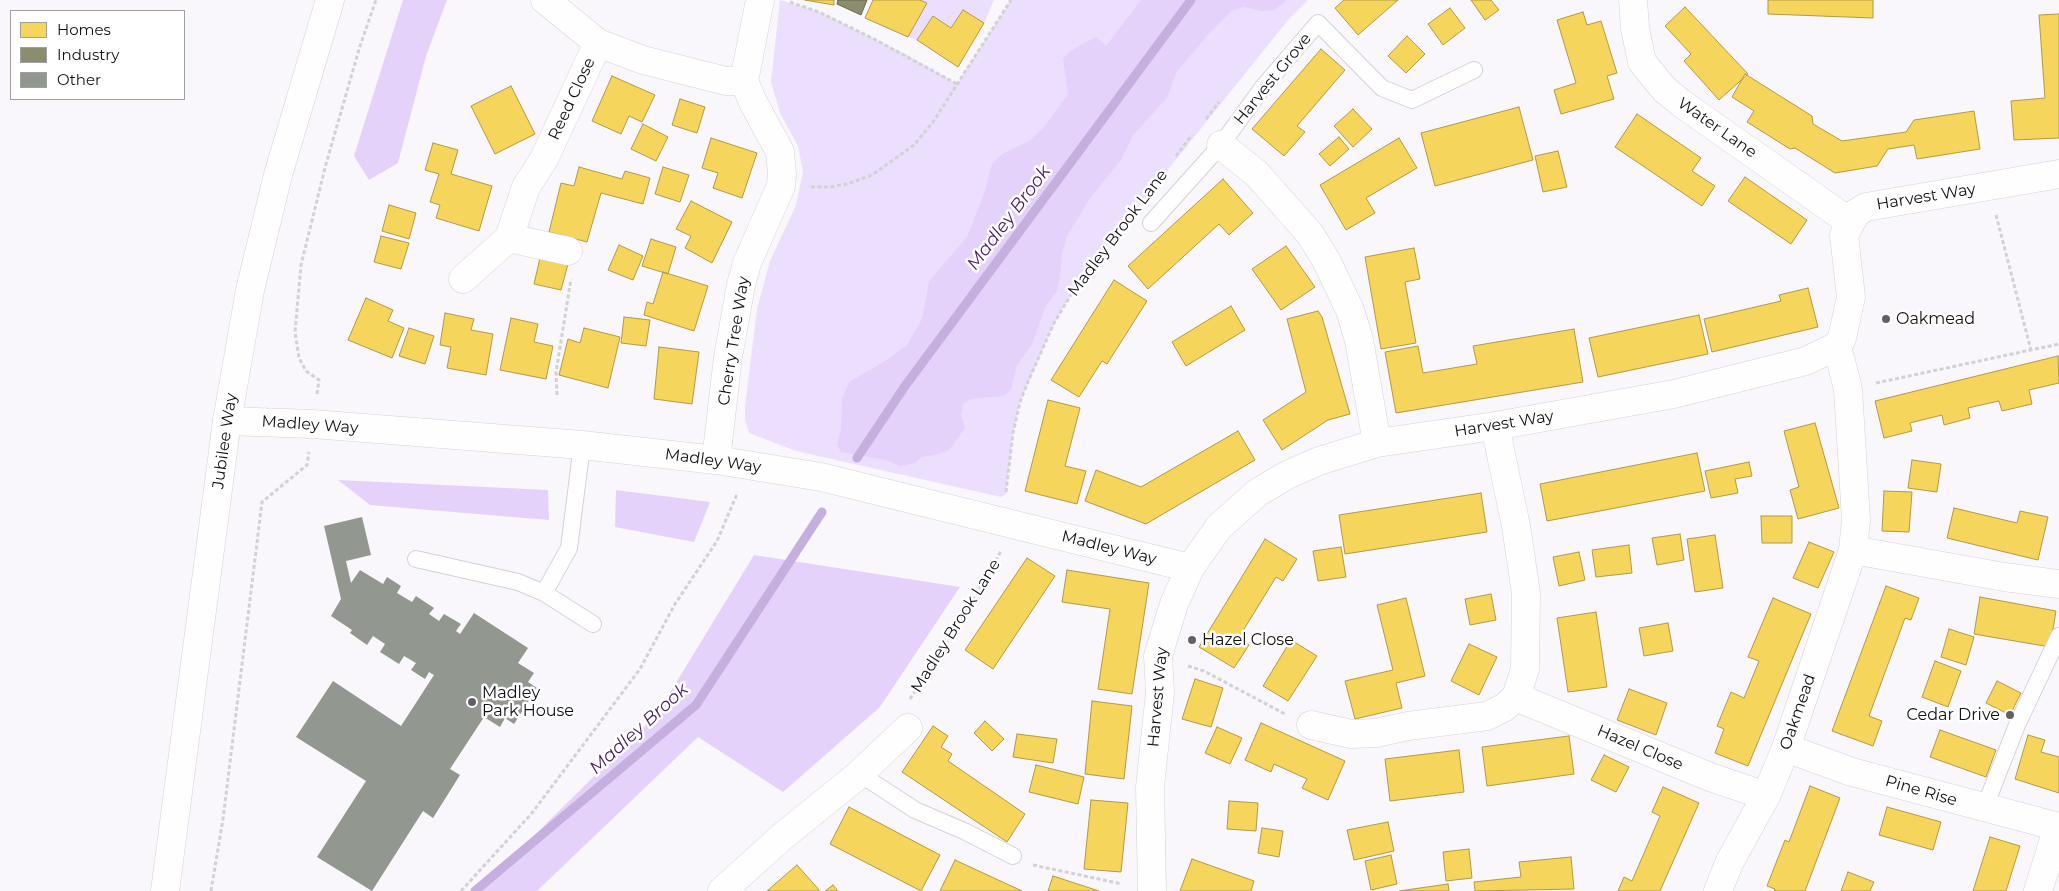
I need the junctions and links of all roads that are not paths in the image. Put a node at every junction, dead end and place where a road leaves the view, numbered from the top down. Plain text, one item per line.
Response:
1 (330, 0) edge
2 (545, 0) edge
3 (1633, 0) edge
4 (773, 1) edge
5 (598, 43) junction
6 (1474, 70) dead end
7 (744, 81) junction
8 (1221, 145) junction
9 (2059, 174) edge
10 (1850, 222) junction
11 (1151, 224) dead end
12 (509, 238) junction
13 (568, 250) road end
14 (463, 279) dead end
15 (1837, 346) junction
16 (227, 421) junction
17 (1495, 426) junction
18 (1377, 443) junction
19 (582, 445) junction
20 (716, 460) junction
21 (1853, 550) junction
22 (416, 559) dead end
23 (1190, 568) junction
24 (2059, 584) edge
25 (544, 593) junction
26 (593, 624) dead end
27 (2059, 636) edge
28 (1516, 697) junction
29 (908, 716) road end
30 (1311, 725) road end
31 (1786, 748) junction
32 (860, 774) junction
33 (1766, 796) junction
34 (1984, 809) junction
35 (2058, 827) edge
36 (1013, 856) road end
37 (165, 891) edge
38 (722, 891) edge
39 (1152, 891) edge
40 (1718, 891) edge
41 (2038, 891) edge

1 - 16 street, Jubilee Way
2 - 5 street
3 - 10 street, Water Lane
4 - 7 street
5 - 7 street, Reed Close
5 - 12 street, Reed Close
6 - 8 lane, Harvest Grove
7 - 20 street, Cherry Tree Way
8 - 11 lane, Harvest Grove
8 - 18 street
9 - 10 street, Harvest Way
10 - 15 street
12 - 13 street
12 - 14 street, Reed Close
15 - 17 street, Harvest Way
15 - 21 street, Oakmead
16 - 19 street, Madley Way
16 - 37 street, Jubilee Way
17 - 18 street, Harvest Way
17 - 28 street
18 - 23 street, Harvest Way
19 - 20 street, Madley Way
19 - 25 lane
20 - 23 street, Madley Way
21 - 24 street
21 - 31 street, Oakmead
22 - 25 lane
23 - 39 street, Harvest Way
25 - 26 lane
27 - 34 lane
28 - 30 street
28 - 33 street, Hazel Close
29 - 32 street
31 - 33 street, Oakmead
31 - 34 street, Pine Rise
32 - 36 lane
32 - 38 street
33 - 40 street, Oakmead
34 - 35 street, Pine Rise
35 - 41 street, Pine Rise

